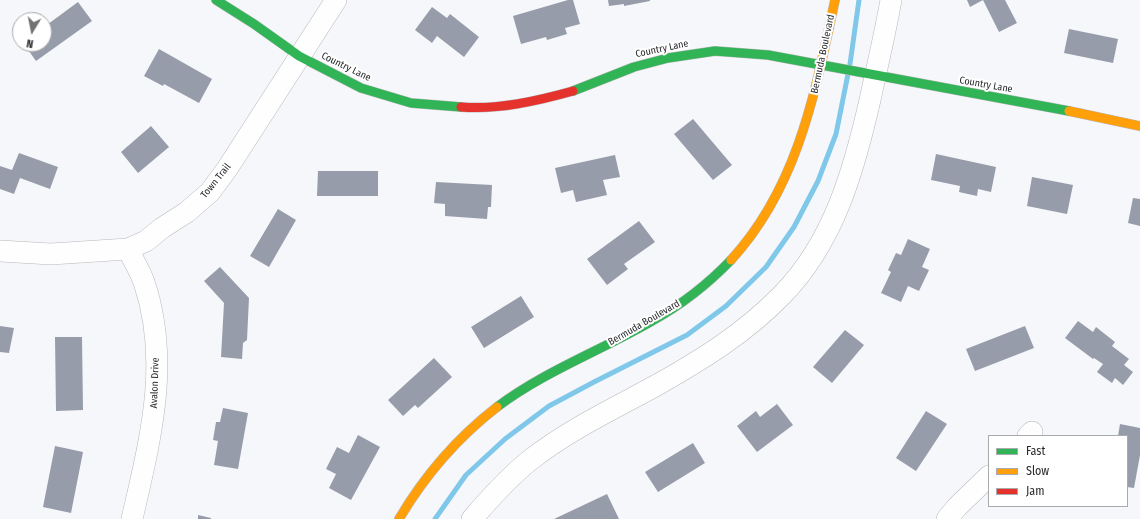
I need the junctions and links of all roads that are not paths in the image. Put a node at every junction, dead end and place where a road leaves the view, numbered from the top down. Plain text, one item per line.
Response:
1 (216, 0) edge
2 (336, 0) edge
3 (835, 0) edge
4 (891, 0) edge
5 (299, 56) junction
6 (822, 65) junction
7 (867, 74) junction
8 (1140, 126) edge
9 (128, 249) junction
10 (0, 251) edge
11 (988, 477) edge
12 (132, 519) edge
13 (399, 519) edge
14 (472, 519) edge
15 (947, 519) edge

1 - 5 street, Country Lane
2 - 5 street, Town Trail
3 - 6 street, Bermuda Boulevard
4 - 7 street
5 - 6 street, Country Lane
5 - 9 street, Town Trail
6 - 7 street, Country Lane
6 - 13 street, Bermuda Boulevard
7 - 8 street, Country Lane
7 - 14 street
9 - 10 street, Town Trail
9 - 12 street, Avalon Drive
11 - 15 street

